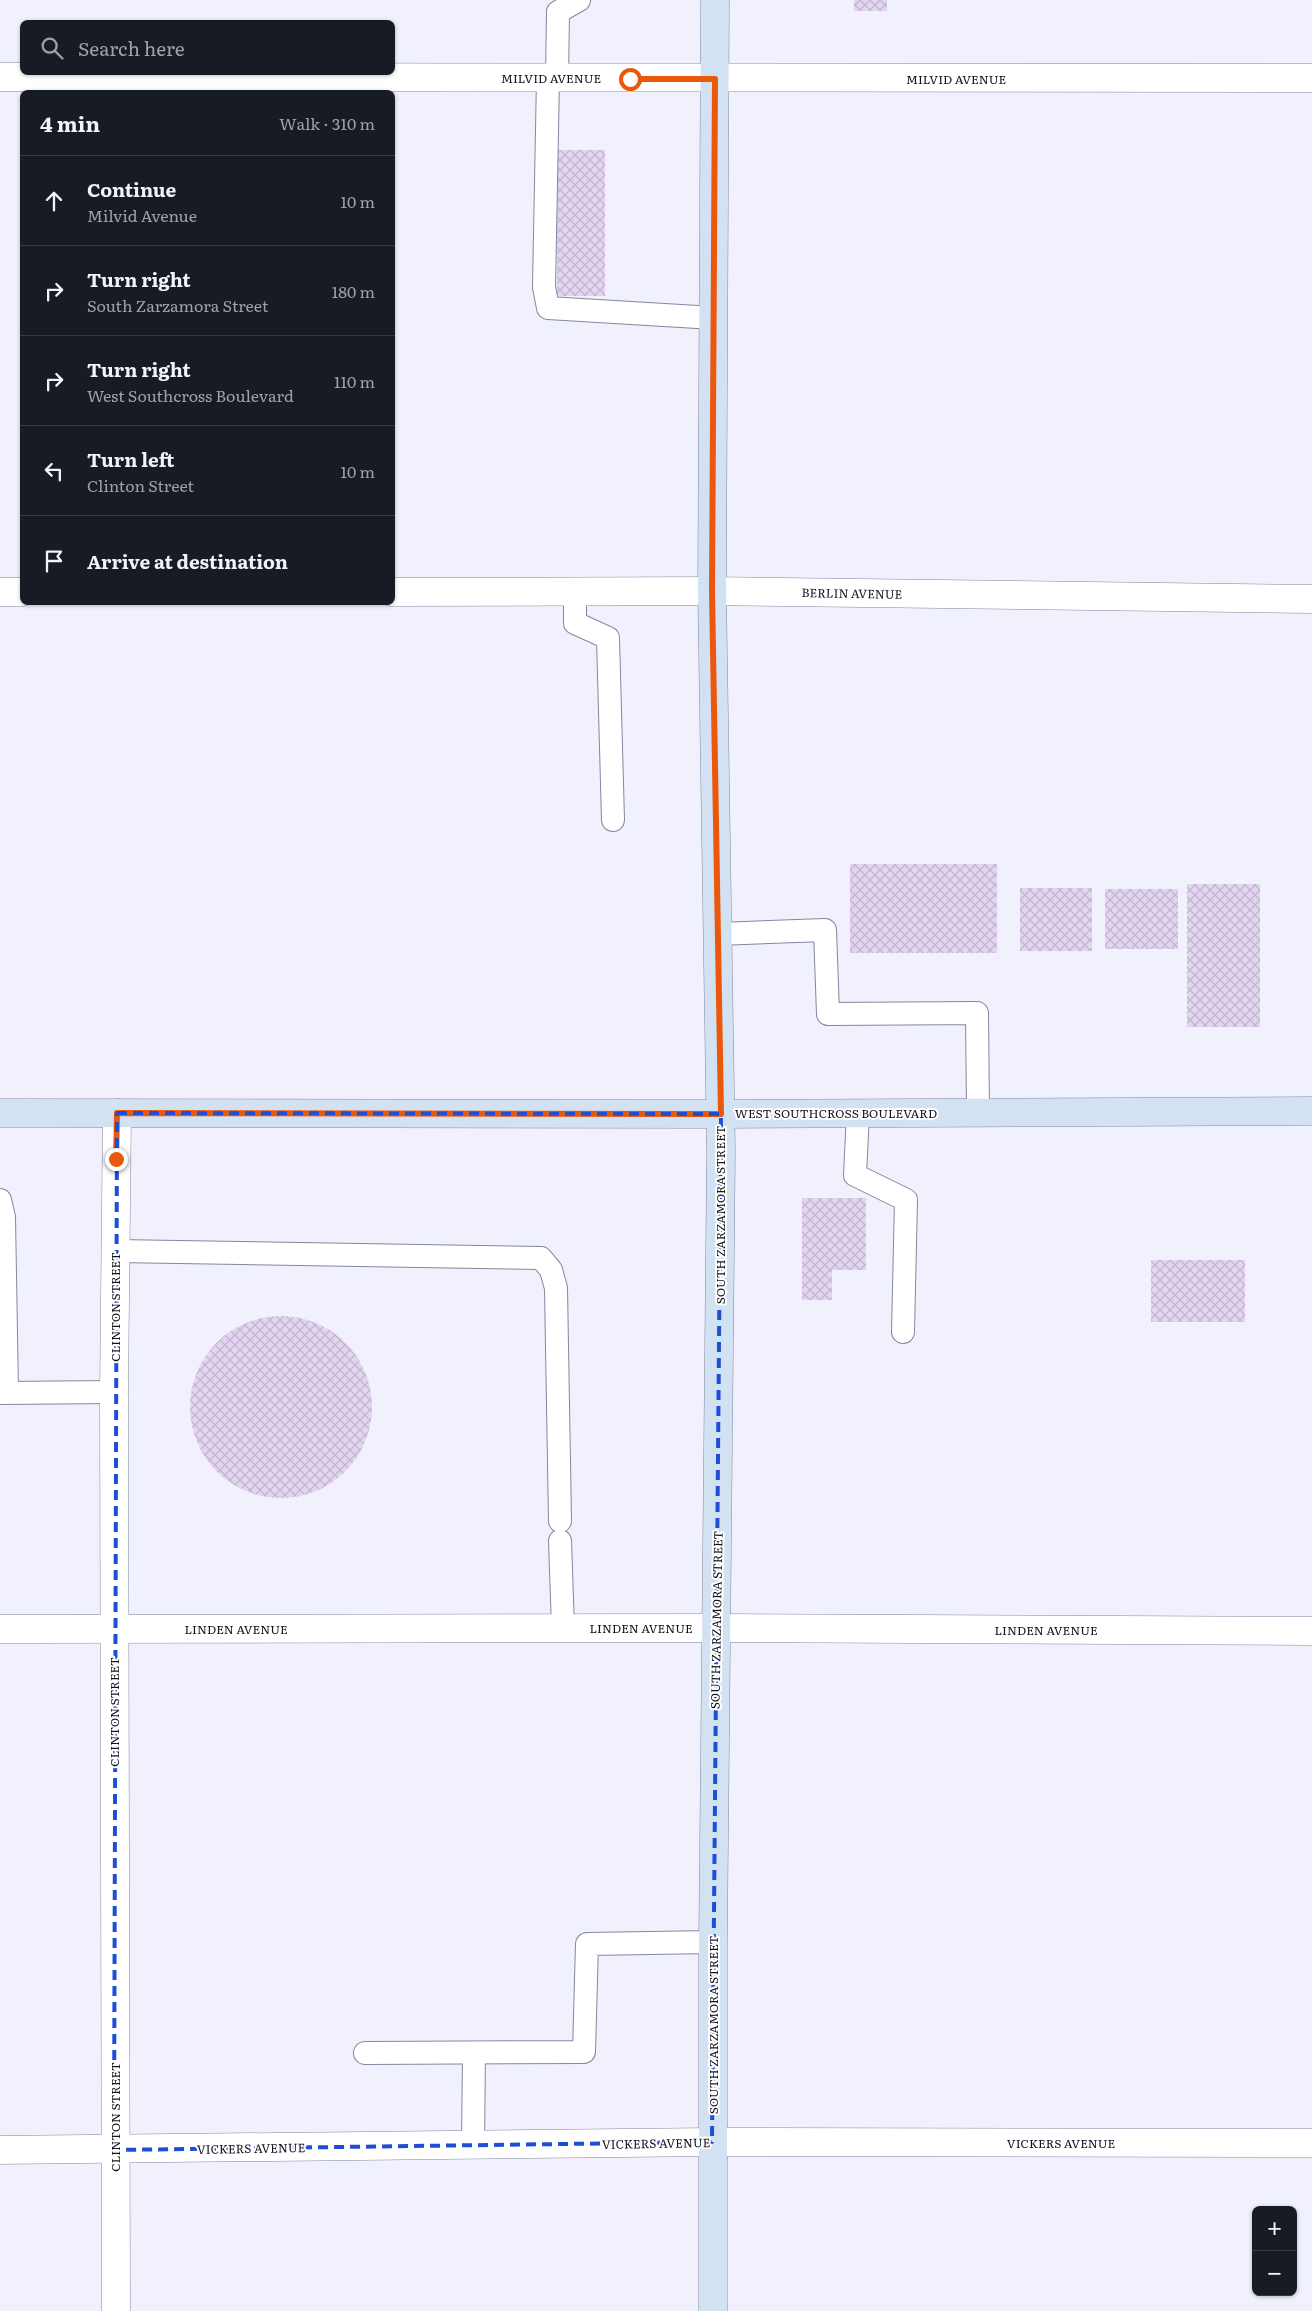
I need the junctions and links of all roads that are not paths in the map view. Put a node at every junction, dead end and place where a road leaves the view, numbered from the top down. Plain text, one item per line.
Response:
1 (579, 0) edge
2 (715, 0) edge
3 (0, 77) edge
4 (553, 78) junction
5 (1312, 78) edge
6 (715, 79) junction
7 (714, 318) junction
8 (712, 591) junction
9 (0, 592) edge
10 (20, 592) edge
11 (395, 592) edge
12 (575, 592) junction
13 (1312, 599) edge
14 (613, 820) dead end
15 (718, 934) junction
16 (1312, 1110) edge
17 (978, 1112) junction
18 (0, 1113) edge
19 (117, 1113) junction
20 (858, 1113) junction
21 (721, 1114) junction
22 (0, 1200) edge
23 (116, 1251) junction
24 (903, 1332) dead end
25 (3, 1392) edge
26 (114, 1392) junction
27 (563, 1628) junction
28 (716, 1628) junction
29 (0, 1629) edge
30 (114, 1629) junction
31 (1312, 1631) edge
32 (713, 1942) junction
33 (474, 2052) junction
34 (365, 2053) dead end
35 (712, 2142) junction
36 (1312, 2143) edge
37 (473, 2145) junction
38 (0, 2150) edge
39 (114, 2150) junction
40 (116, 2311) edge
41 (713, 2311) edge

1 - 4 lane
2 - 6 main road, SOUTH ZARZAMORA STREET
3 - 4 street, MILVID AVENUE
4 - 6 street, MILVID AVENUE
4 - 7 lane
5 - 6 street, MILVID AVENUE
6 - 7 main road, SOUTH ZARZAMORA STREET
7 - 8 main road, SOUTH ZARZAMORA STREET
8 - 12 street, BERLIN AVENUE
8 - 13 street, BERLIN AVENUE
8 - 15 main road, SOUTH ZARZAMORA STREET
9 - 10 street
11 - 12 street, BERLIN AVENUE
12 - 14 lane
15 - 17 lane
15 - 21 main road, SOUTH ZARZAMORA STREET
16 - 17 main road, WEST SOUTHCROSS BOULEVARD
17 - 20 main road, WEST SOUTHCROSS BOULEVARD
18 - 19 main road, WEST SOUTHCROSS BOULEVARD
19 - 21 main road, WEST SOUTHCROSS BOULEVARD
19 - 23 street, CLINTON STREET
20 - 21 main road, WEST SOUTHCROSS BOULEVARD
20 - 24 lane
21 - 28 main road, SOUTH ZARZAMORA STREET
22 - 25 lane
23 - 26 street, CLINTON STREET
23 - 27 lane
25 - 26 lane
26 - 30 street, CLINTON STREET
27 - 28 street, LINDEN AVENUE
27 - 30 street, LINDEN AVENUE
28 - 31 street, LINDEN AVENUE
28 - 32 main road, SOUTH ZARZAMORA STREET
29 - 30 street, LINDEN AVENUE
30 - 39 street, CLINTON STREET
32 - 33 lane
32 - 35 main road, SOUTH ZARZAMORA STREET
33 - 34 lane
33 - 37 lane
35 - 36 street, VICKERS AVENUE
35 - 37 street, VICKERS AVENUE
35 - 41 main road, SOUTH ZARZAMORA STREET
37 - 39 street, VICKERS AVENUE
38 - 39 street, VICKERS AVENUE
39 - 40 street, CLINTON STREET

